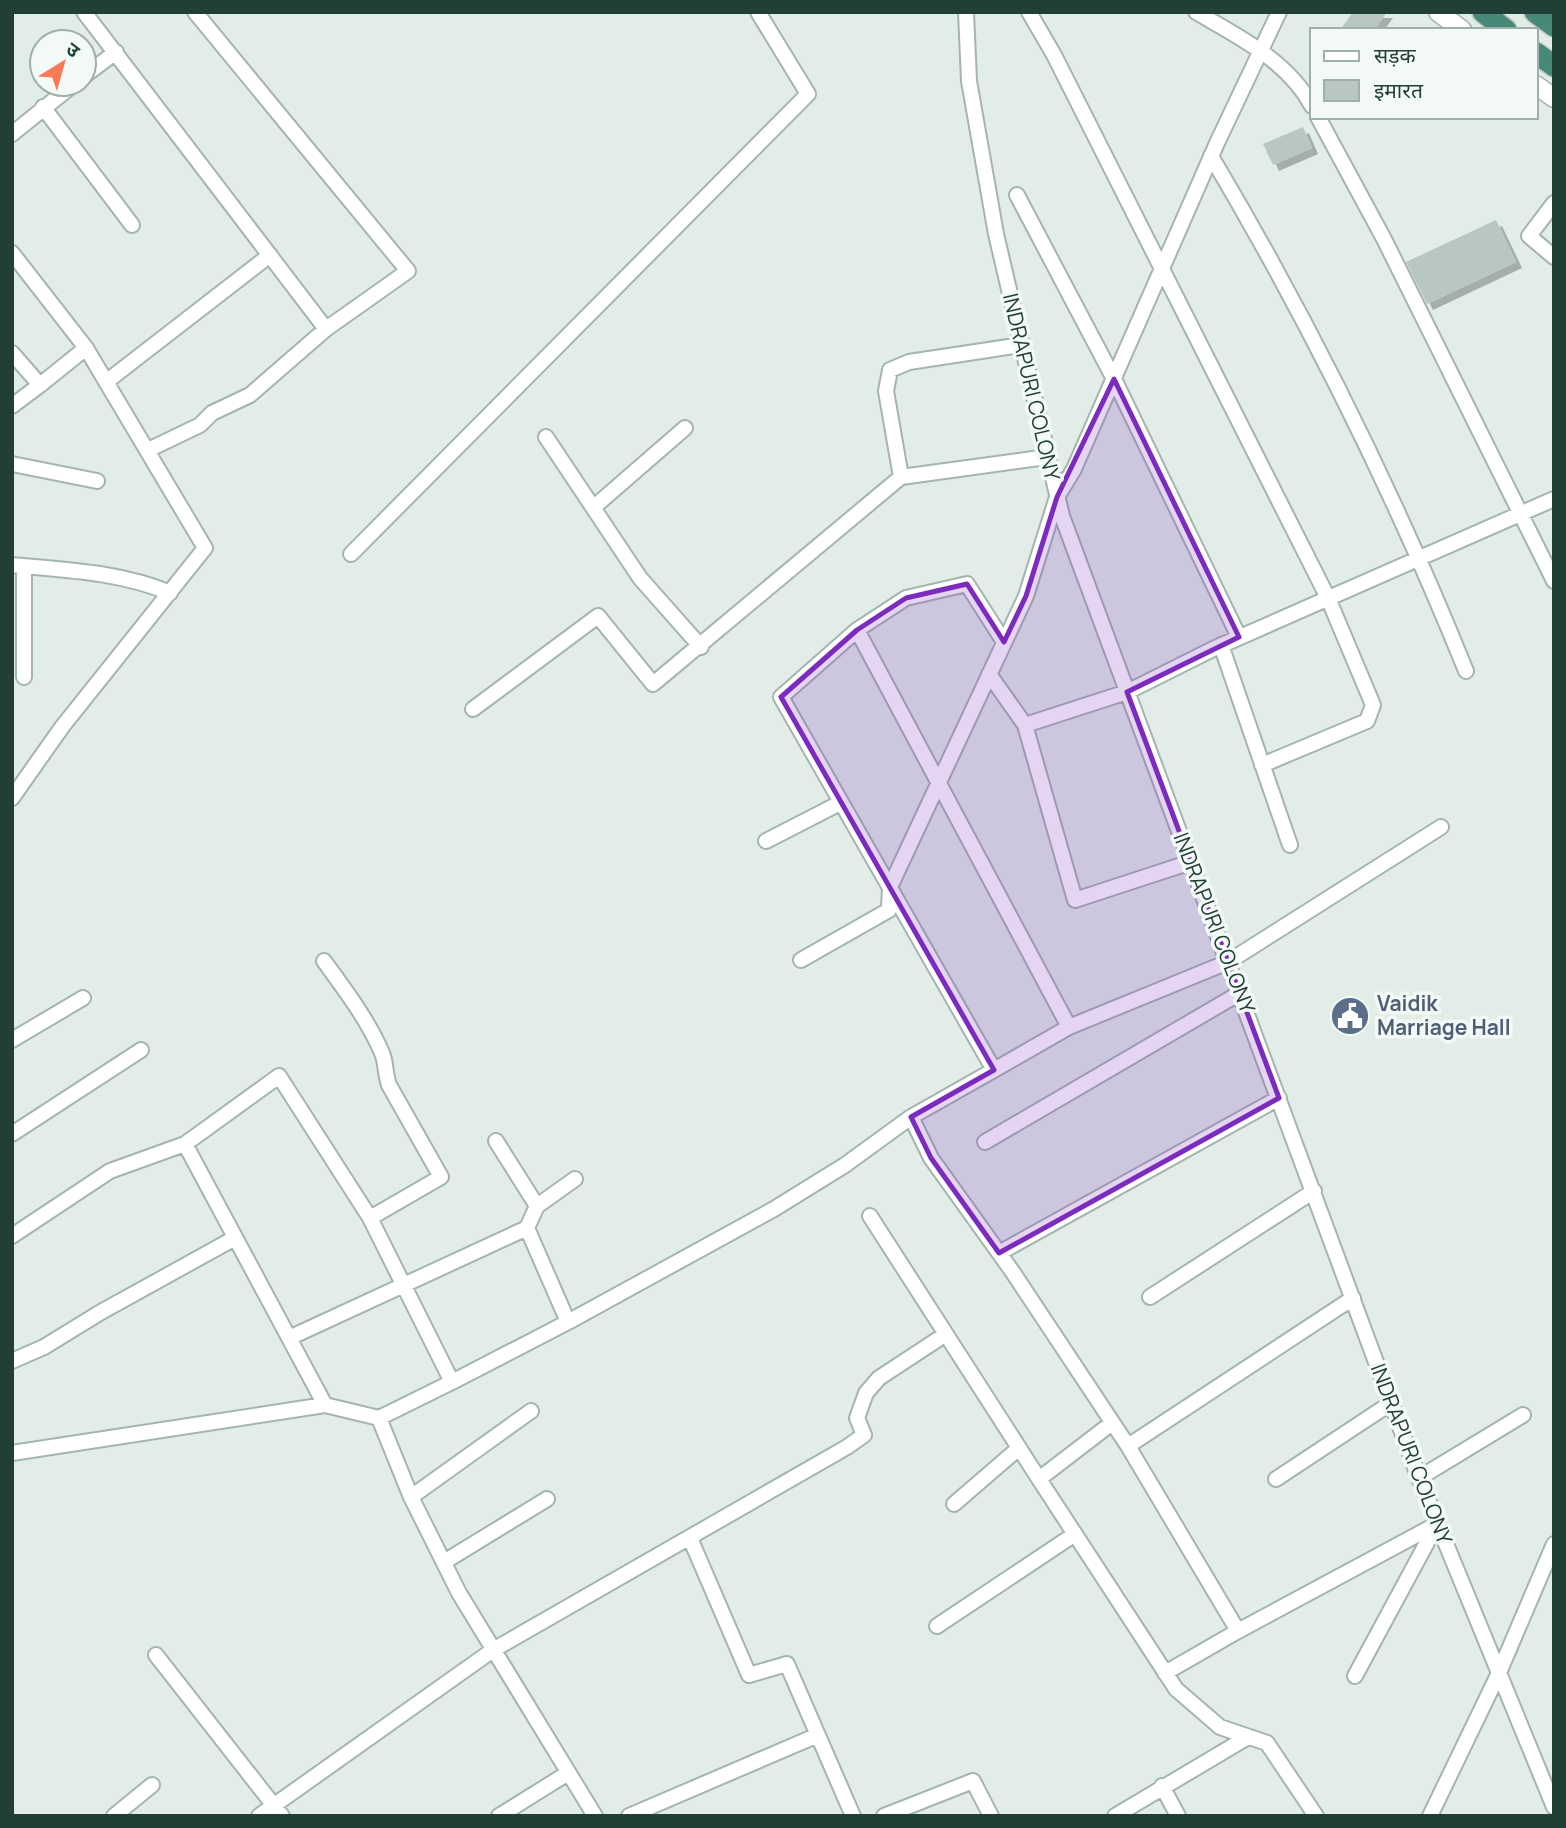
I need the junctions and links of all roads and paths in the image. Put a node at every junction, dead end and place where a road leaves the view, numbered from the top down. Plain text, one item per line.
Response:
1 (84, 12) edge
2 (195, 12) edge
3 (758, 12) edge
4 (965, 12) edge
5 (1029, 12) edge
6 (1196, 12) edge
7 (1279, 12) edge
8 (1438, 12) edge
9 (1483, 12) edge
10 (1535, 12) edge
11 (1554, 26) edge
12 (1459, 28) edge
13 (1503, 28) edge
14 (1261, 50) junction
15 (116, 52) junction
16 (1538, 54) edge
17 (98, 66) edge
18 (1554, 66) edge
19 (1538, 86) edge
20 (55, 98) edge
21 (1554, 98) edge
22 (1310, 102) edge
23 (43, 107) junction
24 (1319, 119) edge
25 (12, 134) edge
26 (1211, 156) junction
27 (1017, 195) dead end
28 (1554, 203) edge
29 (132, 225) dead end
30 (12, 253) edge
31 (270, 255) junction
32 (1554, 257) edge
33 (1162, 269) junction
34 (326, 329) junction
35 (1021, 345) junction
36 (86, 348) junction
37 (12, 354) edge
38 (1114, 379) junction
39 (106, 382) junction
40 (40, 385) junction
41 (12, 406) edge
42 (685, 428) dead end
43 (546, 437) dead end
44 (148, 450) junction
45 (1047, 457) junction
46 (12, 464) edge
47 (901, 477) junction
48 (97, 481) dead end
49 (1056, 497) junction
50 (1554, 499) edge
51 (594, 506) junction
52 (1518, 515) junction
53 (351, 554) dead end
54 (1420, 557) junction
55 (18, 566) edge
56 (1554, 581) edge
57 (170, 593) junction
58 (1328, 598) junction
59 (856, 630) junction
60 (1239, 637) junction
61 (1004, 642) junction
62 (1221, 645) junction
63 (701, 647) junction
64 (1466, 671) dead end
65 (989, 674) junction
66 (24, 677) dead end
67 (1127, 692) junction
68 (473, 709) dead end
69 (1025, 725) junction
70 (1262, 765) junction
71 (940, 783) junction
72 (12, 798) edge
73 (840, 803) junction
74 (1441, 827) dead end
75 (766, 841) dead end
76 (1290, 845) dead end
77 (1191, 862) junction
78 (890, 887) junction
79 (801, 960) dead end
80 (324, 961) dead end
81 (1228, 962) junction
82 (1240, 993) junction
83 (83, 998) dead end
84 (1069, 1027) junction
85 (12, 1040) edge
86 (141, 1049) dead end
87 (994, 1070) junction
88 (1279, 1098) junction
89 (911, 1117) junction
90 (12, 1134) edge
91 (495, 1141) dead end
92 (985, 1142) dead end
93 (185, 1144) junction
94 (575, 1180) dead end
95 (1314, 1191) junction
96 (537, 1206) junction
97 (870, 1216) dead end
98 (370, 1218) junction
99 (527, 1228) junction
100 (12, 1236) edge
101 (235, 1238) junction
102 (999, 1253) junction
103 (404, 1287) junction
104 (1150, 1297) dead end
105 (1353, 1298) junction
106 (568, 1322) junction
107 (946, 1334) junction
108 (289, 1338) junction
109 (12, 1361) edge
110 (452, 1382) junction
111 (1391, 1404) junction
112 (325, 1405) junction
113 (531, 1410) dead end
114 (1523, 1415) dead end
115 (379, 1418) junction
116 (1112, 1423) junction
117 (1128, 1446) junction
118 (1019, 1448) junction
119 (12, 1453) edge
120 (1419, 1478) junction
121 (1039, 1479) junction
122 (1276, 1479) dead end
123 (411, 1497) junction
124 (547, 1499) dead end
125 (954, 1504) dead end
126 (1437, 1524) junction
127 (1075, 1534) junction
128 (690, 1538) junction
129 (1554, 1544) edge
130 (444, 1562) junction
131 (937, 1626) dead end
132 (1238, 1631) junction
133 (493, 1650) junction
134 (156, 1655) dead end
135 (1165, 1673) junction
136 (1498, 1675) junction
137 (1355, 1676) dead end
138 (818, 1735) junction
139 (1248, 1737) junction
140 (568, 1773) junction
141 (152, 1785) dead end
142 (1163, 1786) junction
143 (1554, 1807) edge
144 (278, 1810) edge
145 (114, 1816) edge
146 (259, 1816) edge
147 (499, 1816) edge
148 (595, 1816) edge
149 (629, 1816) edge
150 (853, 1816) edge
151 (884, 1816) edge
152 (991, 1816) edge
153 (1115, 1816) edge
154 (1178, 1816) edge
155 (1316, 1816) edge
156 (1430, 1816) edge

1 - 15 street
2 - 34 street
3 - 53 street
4 - 35 street, INDRAPURI COLONY
5 - 33 street
6 - 14 street
7 - 14 street
8 - 12 street
9 - 13 highway
10 - 11 highway
14 - 22 street
14 - 26 street
15 - 17 street
15 - 31 street
16 - 18 highway
19 - 21 street
20 - 23 street
23 - 25 street
23 - 29 street
24 - 52 street
26 - 33 street
26 - 54 street
27 - 38 street
28 - 32 street
30 - 36 street
31 - 34 street
31 - 39 street
33 - 38 street
33 - 58 street
34 - 44 street
35 - 45 street, INDRAPURI COLONY
35 - 47 street
36 - 39 street
36 - 40 street
37 - 40 street
38 - 49 street
38 - 60 street
39 - 44 street
40 - 41 street
42 - 51 street
43 - 51 street
44 - 57 street
45 - 47 street
45 - 49 street, INDRAPURI COLONY
46 - 48 street
47 - 63 street
49 - 61 street
49 - 67 street, INDRAPURI COLONY
50 - 52 street
51 - 63 street
52 - 54 street
52 - 56 street
54 - 58 street
54 - 64 street
55 - 57 street
55 - 66 street
57 - 72 street
58 - 60 street
58 - 70 street
59 - 61 street
59 - 71 street
59 - 73 street
60 - 62 street
61 - 65 street
62 - 67 street
62 - 70 street
63 - 68 street
65 - 69 street
65 - 71 street
67 - 69 street
67 - 77 street, INDRAPURI COLONY
69 - 77 street
70 - 76 street
71 - 78 street
71 - 84 street
73 - 75 street
73 - 78 street
74 - 81 street
77 - 81 street, INDRAPURI COLONY
78 - 79 street
78 - 87 street
80 - 98 street
81 - 82 street, INDRAPURI COLONY
81 - 84 street
82 - 88 street, INDRAPURI COLONY
82 - 92 street
83 - 85 street
84 - 87 street
86 - 90 street
87 - 89 street
88 - 95 street, INDRAPURI COLONY
88 - 102 street
89 - 102 street
89 - 106 street
91 - 96 street
93 - 98 street
93 - 100 street
93 - 101 street
94 - 96 street
95 - 104 street
95 - 105 street, INDRAPURI COLONY
96 - 99 street
97 - 107 street
98 - 103 street
99 - 103 street
99 - 106 street
101 - 108 street
101 - 109 street
102 - 116 street
103 - 108 street
103 - 110 street
105 - 111 street, INDRAPURI COLONY
105 - 117 street
106 - 110 street
107 - 118 street
107 - 128 street
108 - 112 street
110 - 115 street
111 - 120 street, INDRAPURI COLONY
111 - 122 street
112 - 115 street
112 - 119 street
113 - 123 street
114 - 120 street
115 - 123 street
116 - 117 street
116 - 121 street
117 - 132 street
118 - 121 street
118 - 125 street
120 - 126 street, INDRAPURI COLONY
121 - 127 street
123 - 130 street
124 - 130 street
126 - 132 street
126 - 136 street, INDRAPURI COLONY
126 - 137 street
127 - 131 street
127 - 135 street
128 - 133 street
128 - 138 street
129 - 136 street
130 - 133 street
132 - 135 street
133 - 140 street
133 - 144 street
134 - 144 street
135 - 139 street
136 - 143 street, INDRAPURI COLONY
136 - 156 street
138 - 149 street
138 - 150 street
139 - 142 street
139 - 155 street
140 - 147 street
140 - 148 street
141 - 145 street
142 - 153 street
142 - 154 street
144 - 146 street
151 - 152 street

